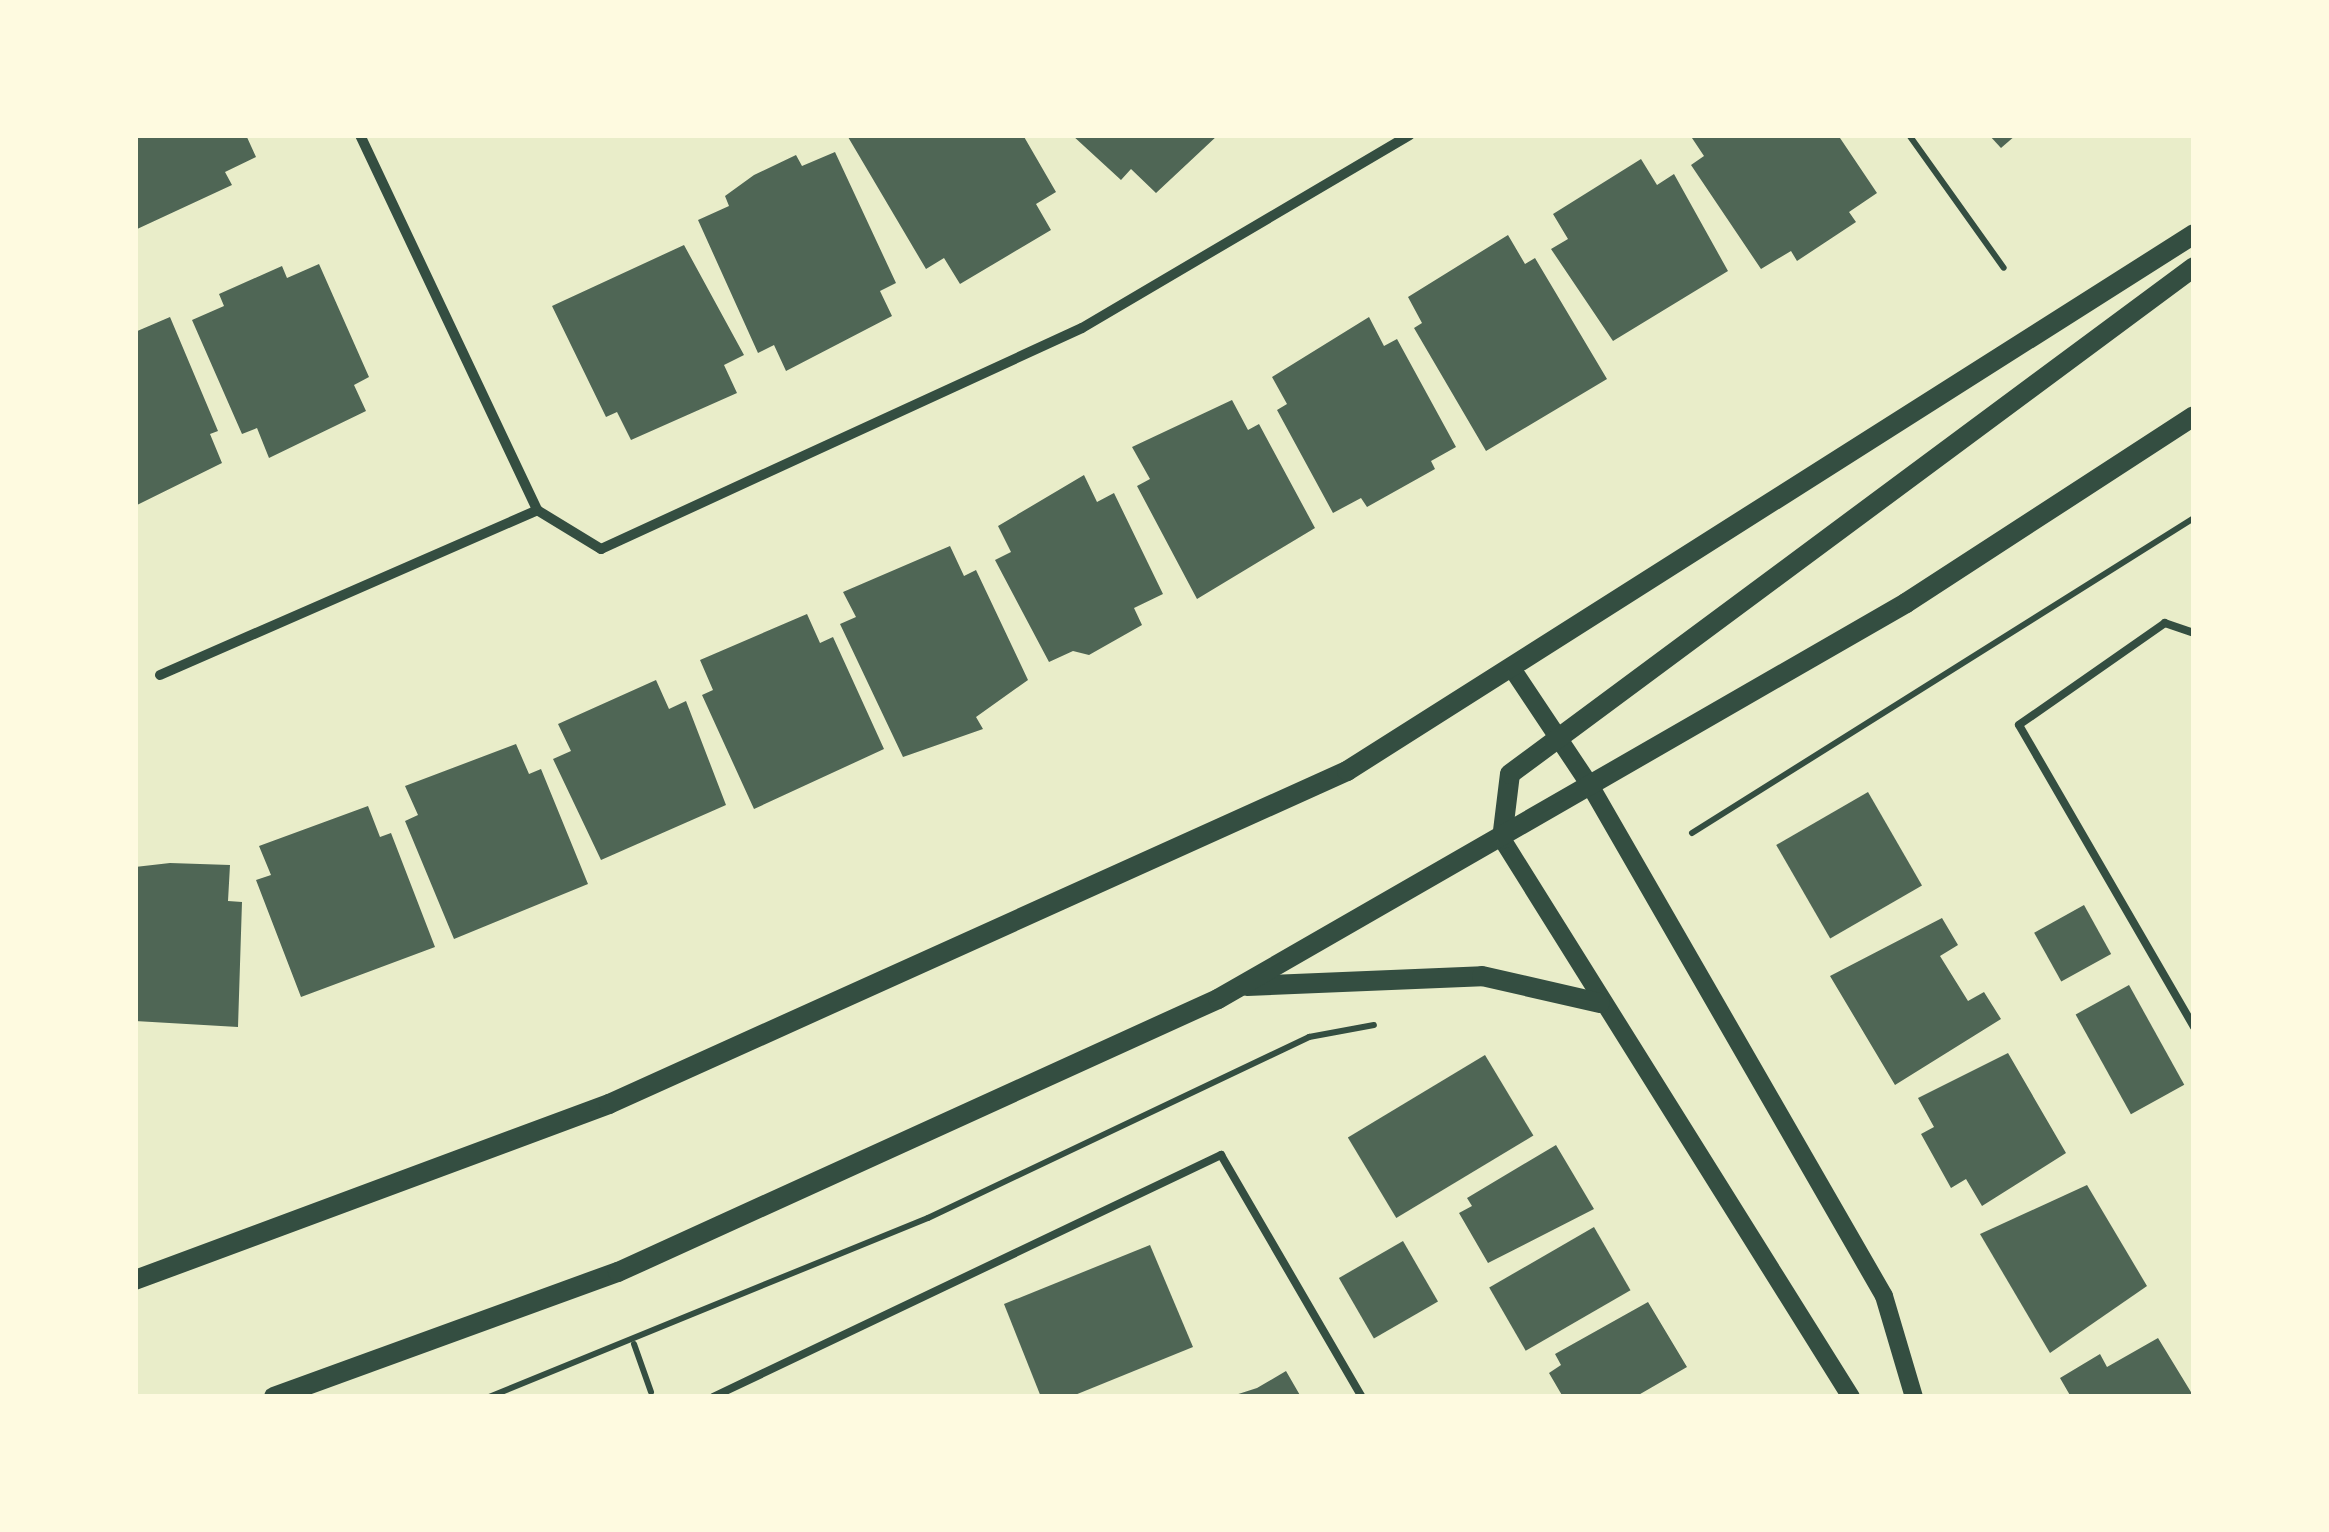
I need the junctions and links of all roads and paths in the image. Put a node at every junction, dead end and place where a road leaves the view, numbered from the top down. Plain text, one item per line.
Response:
1 (360, 135) edge
2 (1409, 135) edge
3 (1909, 135) edge
4 (2194, 234) edge
5 (2194, 267) edge
6 (2004, 268) dead end
7 (2194, 416) edge
8 (537, 510) junction
9 (2194, 518) edge
10 (2194, 633) edge
11 (1515, 673) junction
12 (160, 674) dead end
13 (1557, 737) junction
14 (1591, 787) junction
15 (1692, 833) dead end
16 (1502, 839) junction
17 (1240, 987) junction
18 (1600, 1003) junction
19 (1380, 1024) dead end
20 (2194, 1028) edge
21 (135, 1280) edge
22 (634, 1344) junction
23 (652, 1392) dead end
24 (274, 1397) edge
25 (489, 1397) edge
26 (713, 1397) edge
27 (1362, 1397) edge
28 (1851, 1397) edge
29 (1914, 1397) edge

1 - 8 street
2 - 8 street
3 - 6 path
4 - 11 main road
5 - 13 main road
7 - 14 main road
8 - 12 street
9 - 15 path
10 - 20 lane
11 - 13 street
11 - 21 main road
13 - 14 street
13 - 16 main road
14 - 16 main road
14 - 29 street
16 - 17 main road
16 - 18 street
17 - 18 main road
17 - 24 main road
18 - 28 street
19 - 22 path
22 - 23 path
22 - 25 path
26 - 27 lane

